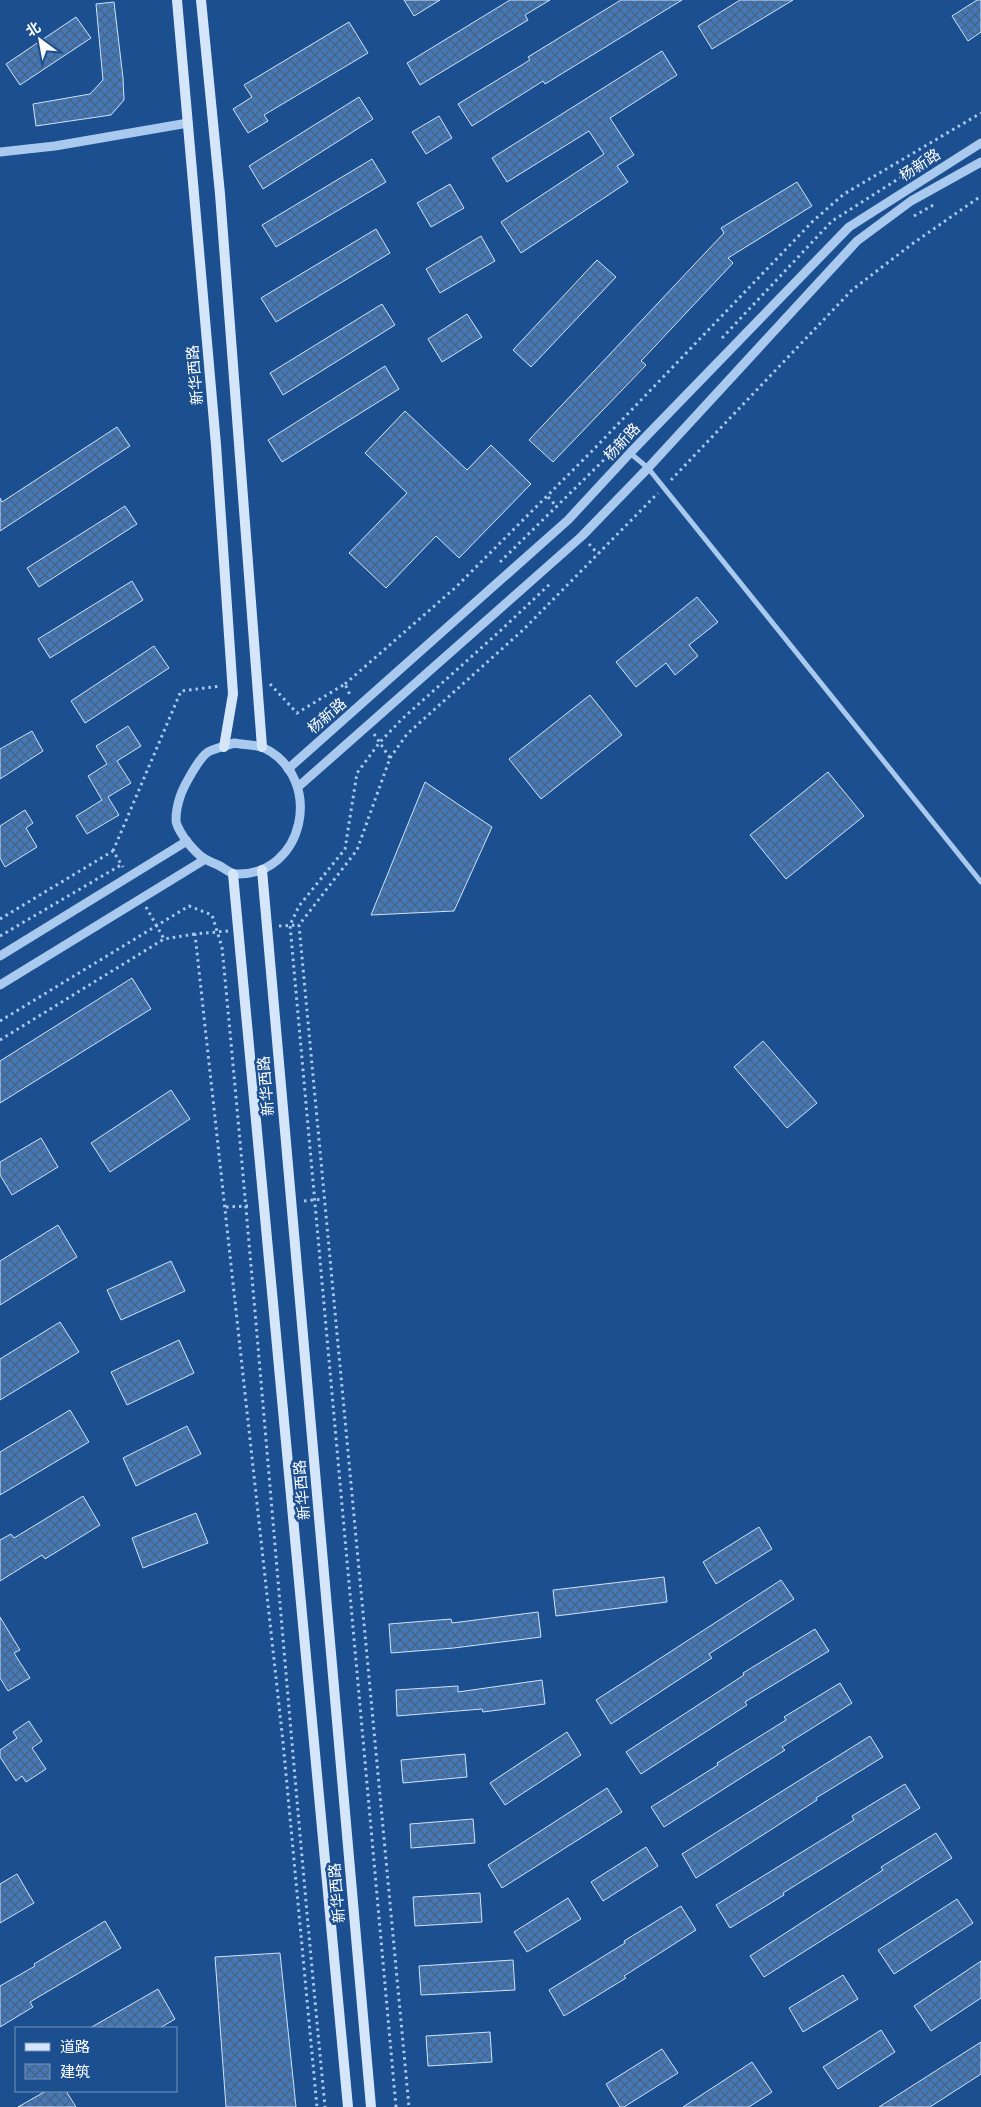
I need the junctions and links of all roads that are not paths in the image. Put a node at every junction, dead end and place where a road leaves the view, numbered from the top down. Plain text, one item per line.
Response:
1 (177, 0) edge
2 (201, 0) edge
3 (188, 123) junction
4 (981, 143) edge
5 (0, 152) edge
6 (981, 162) edge
7 (630, 453) junction
8 (648, 468) junction
9 (224, 747) junction
10 (262, 747) junction
11 (288, 769) junction
12 (298, 787) junction
13 (187, 841) junction
14 (204, 860) junction
15 (262, 870) junction
16 (233, 874) junction
17 (981, 882) edge
18 (0, 956) edge
19 (0, 985) edge
20 (348, 2107) edge
21 (370, 2107) edge

1 - 3 main road, 新华西路
2 - 10 main road
3 - 5 street
3 - 9 main road, 新华西路
4 - 7 street, 杨新路
6 - 8 street, 杨新路
7 - 8 street
7 - 11 street, 杨新路
8 - 12 street, 杨新路
8 - 17 street
9 - 10 street
9 - 13 street
10 - 11 street
11 - 12 street
12 - 15 street
13 - 14 street
13 - 18 street
14 - 16 street
14 - 19 street
15 - 16 street
15 - 21 main road, 新华西路
16 - 20 main road, 新华西路

